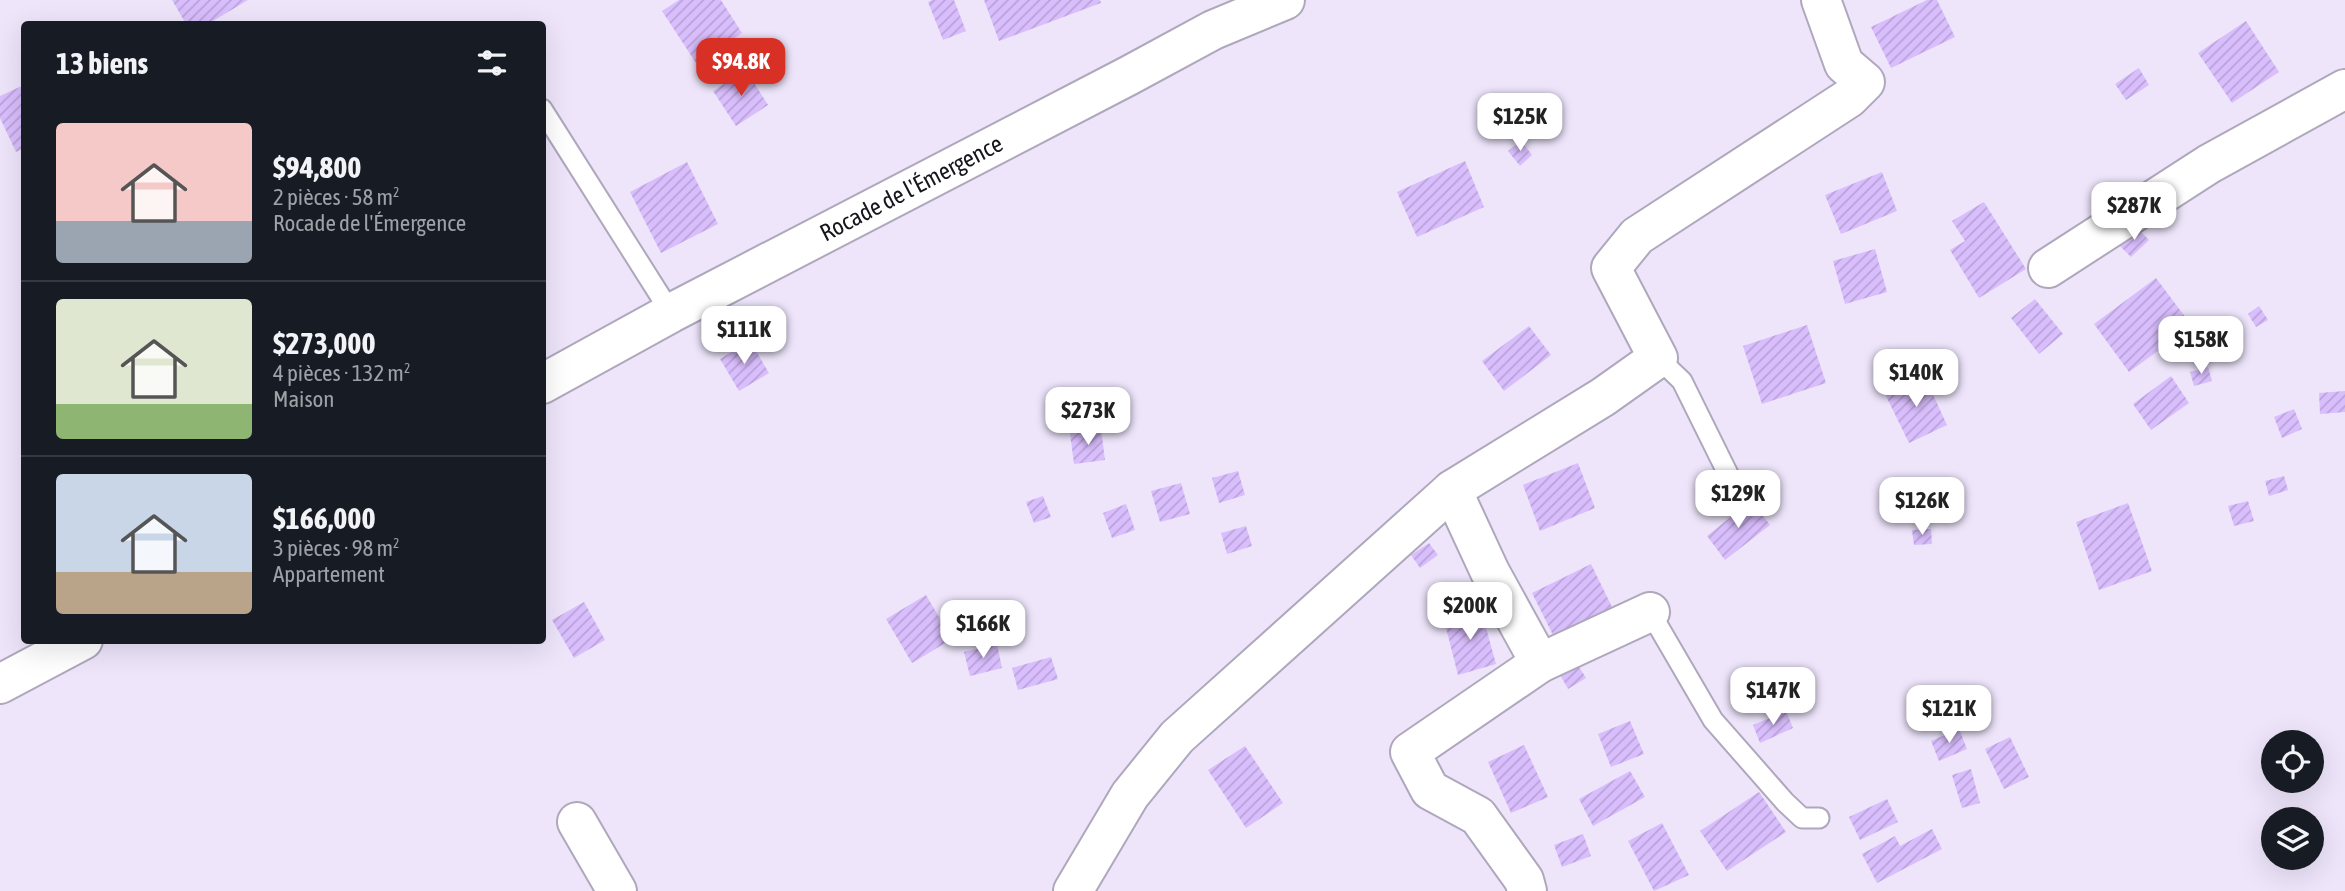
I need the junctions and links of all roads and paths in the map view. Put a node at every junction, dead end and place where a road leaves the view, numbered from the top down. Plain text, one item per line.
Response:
1 (1285, 0) edge
2 (1821, 0) edge
3 (2345, 89) edge
4 (546, 115) edge
5 (2048, 268) dead end
6 (671, 313) junction
7 (1658, 358) junction
8 (546, 382) edge
9 (1730, 478) dead end
10 (1452, 490) junction
11 (1650, 612) joint
12 (75, 644) edge
13 (1540, 663) junction
14 (0, 684) edge
15 (1819, 818) dead end
16 (577, 822) dead end
17 (617, 891) edge
18 (1073, 891) edge
19 (1527, 891) edge

1 - 6 street, Rocade de l'Émergence
2 - 7 street
3 - 5 street
4 - 6 lane
6 - 8 street, Rocade de l'Émergence
7 - 9 lane
7 - 10 street
10 - 13 street
10 - 18 street
11 - 13 street
11 - 15 lane
12 - 14 street
13 - 19 street
16 - 17 street

